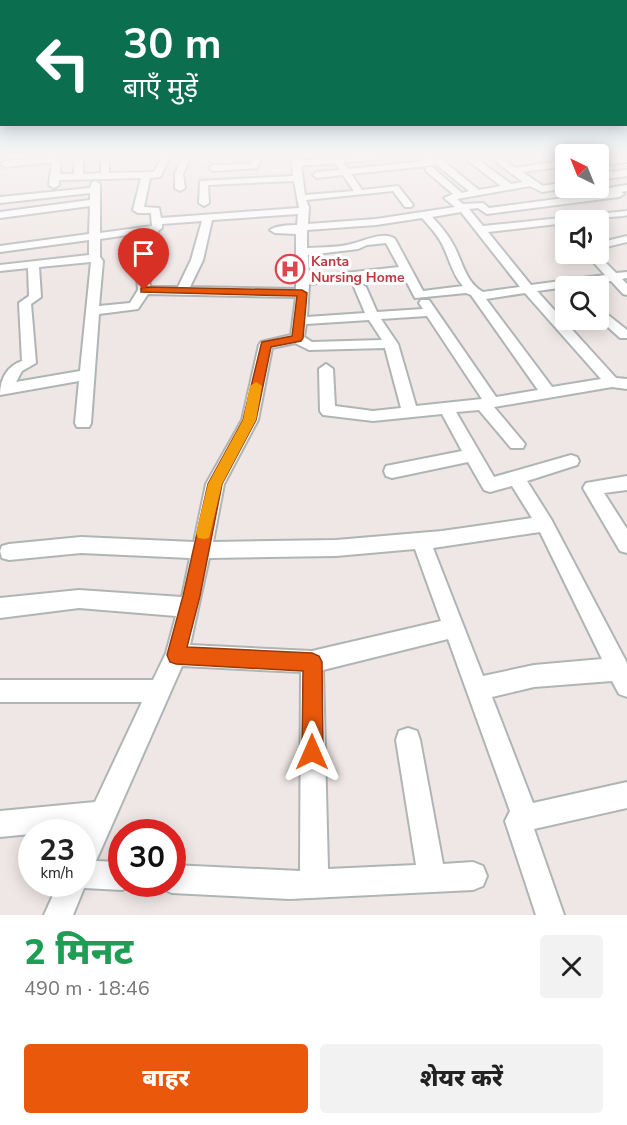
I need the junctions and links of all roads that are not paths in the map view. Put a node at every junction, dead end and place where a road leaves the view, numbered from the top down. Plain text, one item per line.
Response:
1 (31, 198) edge
2 (96, 198) edge
3 (141, 198) edge
4 (203, 198) edge
5 (298, 198) edge
6 (349, 198) edge
7 (402, 198) edge
8 (451, 198) edge
9 (595, 198) edge
10 (0, 200) edge
11 (96, 202) junction
12 (204, 203) dead end
13 (408, 205) dead end
14 (462, 208) junction
15 (626, 214) edge
16 (0, 215) edge
17 (424, 215) junction
18 (609, 217) edge
19 (208, 218) junction
20 (300, 219) junction
21 (155, 225) junction
22 (555, 225) edge
23 (275, 230) dead end
24 (480, 230) junction
25 (94, 237) junction
26 (627, 239) edge
27 (609, 243) edge
28 (0, 249) edge
29 (301, 252) junction
30 (94, 258) junction
31 (600, 264) edge
32 (33, 265) junction
33 (0, 268) edge
34 (401, 270) dead end
35 (627, 274) edge
36 (612, 277) junction
37 (609, 278) edge
38 (555, 286) edge
39 (302, 287) junction
40 (360, 287) dead end
41 (528, 289) junction
42 (144, 290) junction
43 (627, 291) edge
44 (182, 292) junction
45 (476, 294) junction
46 (419, 295) junction
47 (93, 311) junction
48 (431, 312) junction
49 (374, 316) junction
50 (332, 319) junction
51 (609, 320) edge
52 (298, 330) junction
53 (626, 335) edge
54 (391, 344) junction
55 (347, 345) junction
56 (326, 369) dead end
57 (87, 375) junction
58 (612, 382) junction
59 (627, 384) edge
60 (3, 389) edge
61 (548, 393) junction
62 (488, 403) junction
63 (446, 408) junction
64 (410, 412) junction
65 (82, 423) dead end
66 (517, 444) dead end
67 (473, 455) junction
68 (571, 461) dead end
69 (392, 471) dead end
70 (516, 478) junction
71 (627, 483) edge
72 (545, 524) junction
73 (421, 541) junction
74 (627, 545) edge
75 (200, 550) junction
76 (9, 552) dead end
77 (189, 607) junction
78 (0, 608) edge
79 (453, 628) junction
80 (176, 655) junction
81 (312, 662) junction
82 (623, 677) edge
83 (477, 689) junction
84 (0, 691) edge
85 (158, 691) junction
86 (408, 740) dead end
87 (627, 795) edge
88 (104, 814) junction
89 (518, 821) dead end
90 (0, 824) edge
91 (96, 831) edge
92 (473, 876) dead end
93 (432, 878) junction
94 (186, 880) edge
95 (314, 884) junction
96 (66, 897) edge
97 (58, 915) edge
98 (550, 915) edge

1 - 10 street
2 - 11 street
3 - 21 street
4 - 12 street
5 - 20 street
6 - 20 street
7 - 13 street
8 - 14 street
9 - 14 street
11 - 16 street
11 - 25 street
14 - 17 street
14 - 24 street
15 - 18 street
17 - 20 street
17 - 45 street
19 - 20 street
19 - 21 street
19 - 44 street
20 - 23 street
20 - 29 street
21 - 25 street
21 - 42 street
22 - 24 street
24 - 41 street
25 - 28 street
25 - 30 street
26 - 27 street
29 - 39 street
29 - 46 street
30 - 32 street
30 - 47 street
31 - 36 street
32 - 33 street
32 - 60 street
34 - 39 street
35 - 36 street
36 - 37 street
36 - 43 street
38 - 41 street
39 - 44 street
39 - 52 street
40 - 49 street
41 - 45 street
41 - 58 street
42 - 44 street
42 - 47 street
45 - 46 street
45 - 61 street
46 - 48 street
47 - 57 street
48 - 49 street
48 - 62 street
49 - 50 street
49 - 54 street
50 - 52 street
50 - 55 street
51 - 53 street
52 - 55 street
52 - 75 street
54 - 55 street
54 - 64 street
56 - 64 street
57 - 60 street
57 - 65 street
58 - 59 street
58 - 61 street
61 - 62 street
62 - 63 street
62 - 66 street
63 - 64 street
63 - 67 street
67 - 69 street
67 - 70 street
68 - 70 street
70 - 72 street
71 - 74 street
72 - 73 street
72 - 82 street
73 - 75 street
73 - 79 street
75 - 76 street
75 - 77 street
77 - 78 street
77 - 80 street
79 - 81 street
79 - 83 street
80 - 81 street
80 - 85 street
81 - 95 street
82 - 83 street
83 - 87 street
84 - 85 street
85 - 88 street
86 - 93 street
88 - 90 street
88 - 91 street
89 - 98 street
92 - 93 street
93 - 95 street
94 - 95 street
96 - 97 street

